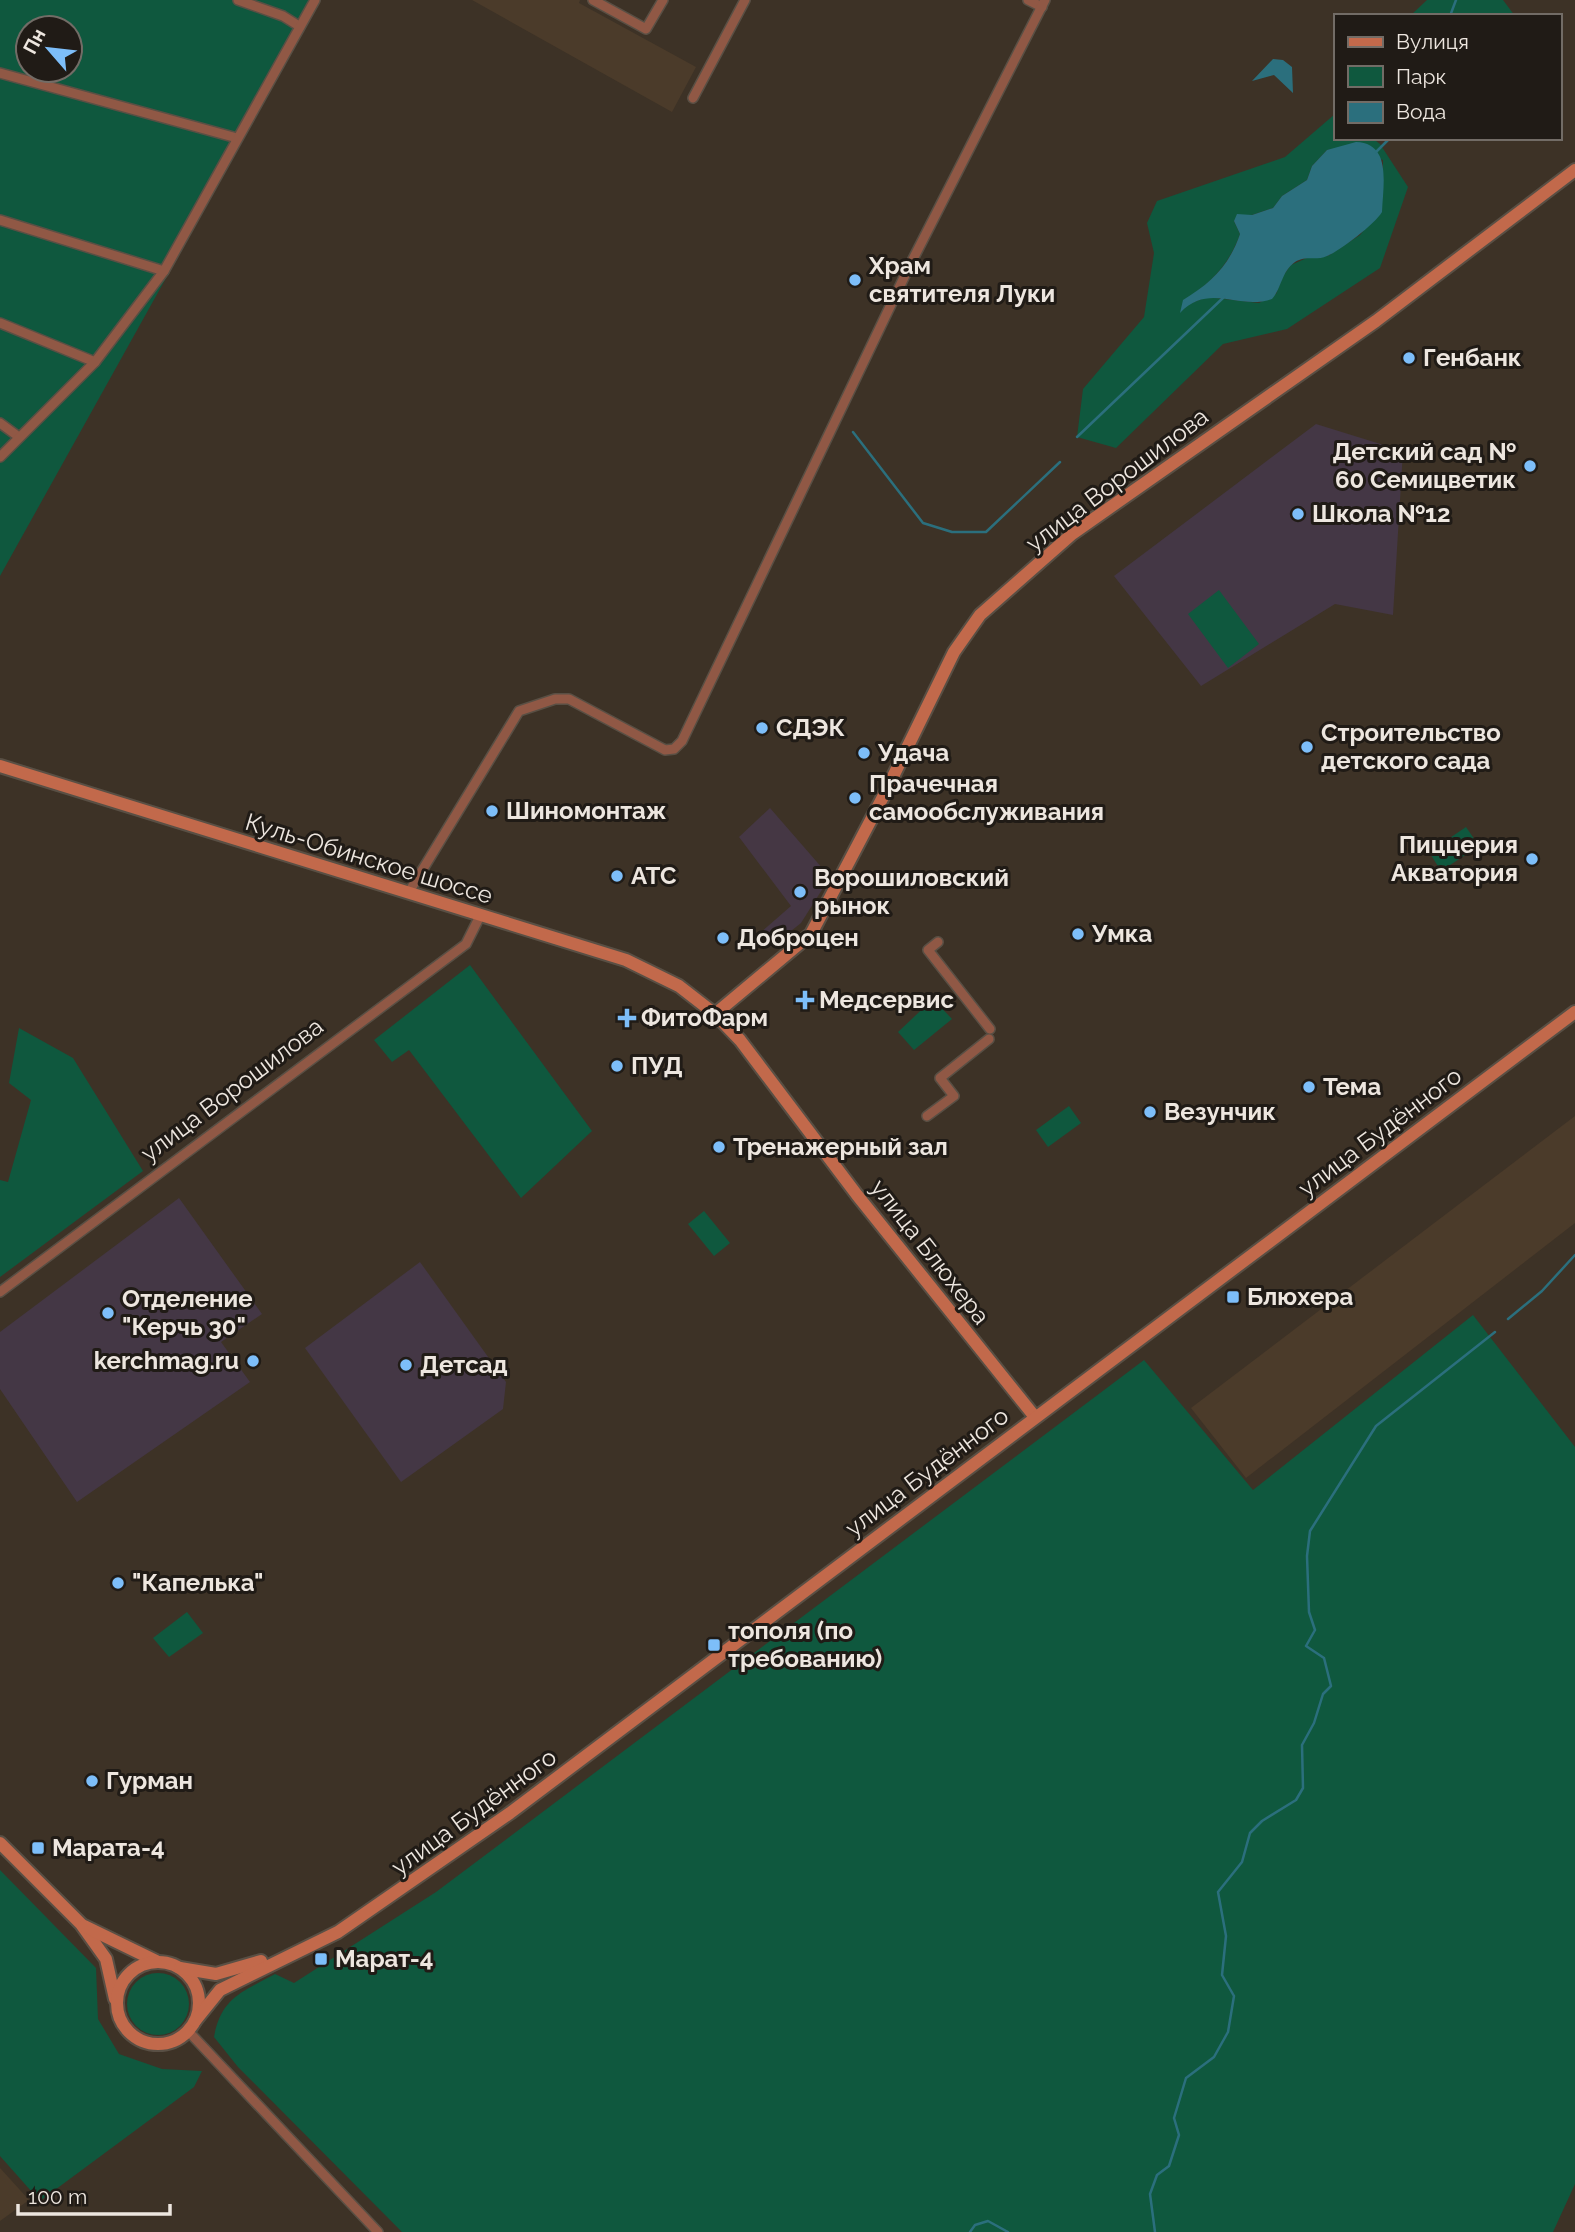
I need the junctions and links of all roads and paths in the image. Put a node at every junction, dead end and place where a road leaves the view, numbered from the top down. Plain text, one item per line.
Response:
1 (238, 0) edge
2 (315, 0) edge
3 (593, 0) edge
4 (663, 0) edge
5 (745, 0) edge
6 (1028, 0) edge
7 (1043, 4) edge
8 (299, 26) junction
9 (0, 73) edge
10 (693, 98) dead end
11 (237, 138) junction
12 (1575, 170) edge
13 (0, 220) edge
14 (164, 271) junction
15 (0, 323) edge
16 (95, 362) junction
17 (0, 423) edge
18 (19, 437) junction
19 (0, 457) edge
20 (0, 766) edge
21 (409, 892) junction
22 (480, 916) junction
23 (938, 942) dead end
24 (1575, 1012) edge
25 (715, 1014) junction
26 (926, 1116) dead end
27 (0, 1292) edge
28 (1035, 1417) junction
29 (0, 1843) edge
30 (81, 1924) junction
31 (295, 1952) junction
32 (162, 1964) junction
33 (180, 1968) junction
34 (116, 2003) junction
35 (192, 2026) junction
36 (378, 2232) edge

1 - 8 street
2 - 8 street
3 - 4 street
5 - 10 street
6 - 7 street
7 - 21 street
8 - 11 street
9 - 11 street
11 - 14 street
12 - 25 main road, улица Ворошилова
13 - 14 street
14 - 16 street
15 - 16 street
16 - 18 street
17 - 18 street
18 - 19 street
20 - 21 main road, Куль-Обинское шоссе
21 - 22 main road, Куль-Обинское шоссе
22 - 25 main road, Куль-Обинское шоссе
22 - 27 street, улица Ворошилова
23 - 26 street
24 - 28 main road, улица Будённого
25 - 28 main road, улица Блюхера
28 - 31 main road, улица Будённого
29 - 30 main road
30 - 32 main road
30 - 34 main road
31 - 33 main road
31 - 35 main road
32 - 33 main road
32 - 34 main road
33 - 35 main road
34 - 35 main road
35 - 36 street

